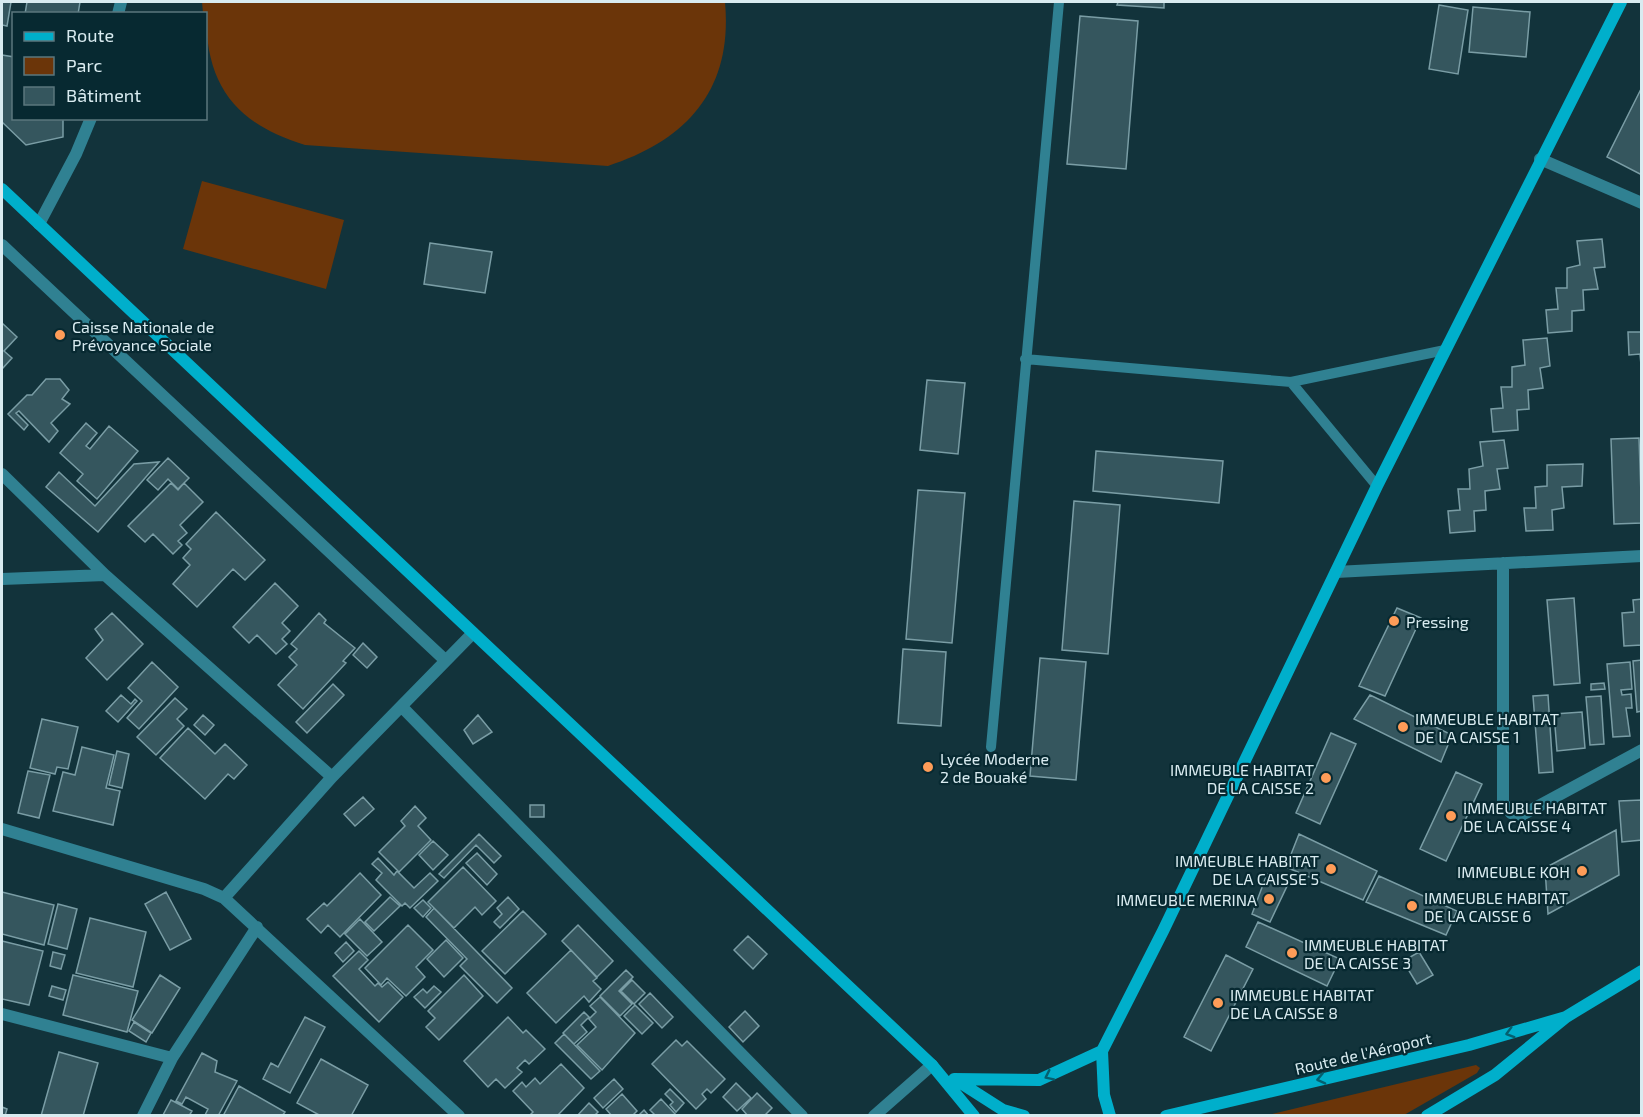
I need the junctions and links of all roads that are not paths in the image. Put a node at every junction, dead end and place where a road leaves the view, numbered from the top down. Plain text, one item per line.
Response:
1 (1059, 2) edge
2 (1621, 2) edge
3 (90, 120) edge
4 (1540, 159) junction
5 (2, 189) edge
6 (1641, 203) edge
7 (39, 224) junction
8 (2, 245) edge
9 (1445, 350) junction
10 (1025, 359) junction
11 (1291, 382) junction
12 (2, 474) edge
13 (1377, 486) junction
14 (1641, 556) edge
15 (1503, 563) junction
16 (1336, 572) junction
17 (105, 575) junction
18 (2, 579) edge
19 (473, 633) junction
20 (445, 660) junction
21 (402, 707) junction
22 (991, 747) dead end
23 (1641, 750) edge
24 (332, 777) junction
25 (2, 829) edge
26 (224, 898) junction
27 (257, 927) junction
28 (1641, 971) edge
29 (2, 1014) edge
30 (1566, 1017) junction
31 (1102, 1051) junction
32 (172, 1058) junction
33 (932, 1065) junction
34 (954, 1079) junction
35 (143, 1116) edge
36 (459, 1116) edge
37 (802, 1116) edge
38 (874, 1116) edge
39 (974, 1116) edge
40 (1024, 1116) edge
41 (1110, 1116) edge
42 (1166, 1116) edge
43 (1426, 1116) edge

1 - 10 lane
2 - 4 main road
3 - 7 street
4 - 6 street
4 - 9 main road
5 - 7 main road
7 - 19 main road
8 - 20 street
9 - 11 lane
9 - 13 main road
10 - 11 lane
10 - 22 lane
11 - 13 lane
12 - 17 street
13 - 16 main road
14 - 15 street
15 - 16 street
15 - 23 street
16 - 31 main road
17 - 18 street
17 - 24 street
19 - 20 street
19 - 33 main road
20 - 21 street
21 - 24 street
21 - 37 street
24 - 26 street
25 - 26 street
26 - 27 street
27 - 32 street
27 - 36 street
28 - 30 main road, Route de l'Aéroport
29 - 32 street
30 -> 42 main road, Route de l'Aéroport
30 - 43 main road, Route de l'Aéroport
31 -> 34 main road
31 - 41 main road
32 - 35 street
33 - 34 main road
33 - 38 street
33 - 39 main road
34 - 40 main road

